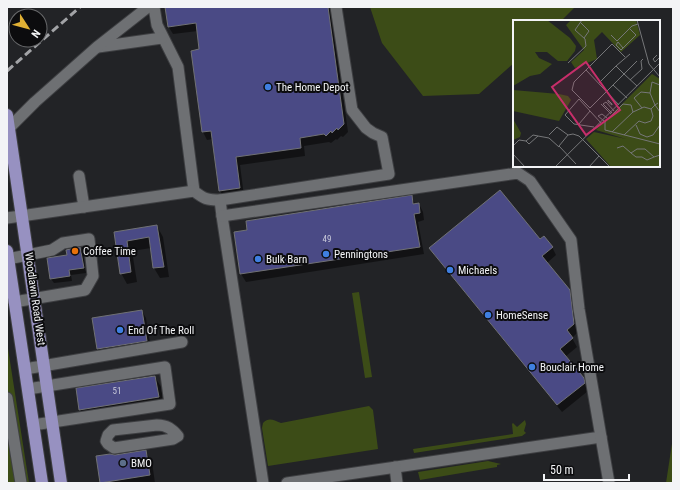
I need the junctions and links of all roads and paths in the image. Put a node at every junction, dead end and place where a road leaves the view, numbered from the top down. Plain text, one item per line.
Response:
1 (148, 7) edge
2 (154, 7) edge
3 (336, 7) edge
4 (162, 38) junction
5 (97, 47) junction
6 (7, 115) edge
7 (9, 128) junction
8 (79, 176) dead end
9 (194, 191) junction
10 (220, 200) junction
11 (84, 207) junction
12 (23, 216) junction
13 (222, 216) junction
14 (7, 218) edge
15 (8, 255) edge
16 (28, 255) junction
17 (35, 298) junction
18 (14, 302) junction
19 (182, 342) dead end
20 (44, 365) junction
21 (25, 369) junction
22 (47, 386) junction
23 (28, 389) junction
24 (7, 398) edge
25 (52, 421) junction
26 (33, 425) junction
27 (178, 436) joint
28 (601, 437) junction
29 (395, 467) junction
30 (21, 483) edge
31 (42, 483) edge
32 (61, 483) edge
33 (263, 483) edge
34 (287, 483) edge
35 (397, 483) edge
36 (608, 483) edge

1 - 5 lane
2 - 4 lane
3 - 10 lane
4 - 5 lane
4 - 9 lane
5 - 7 lane
6 - 7 main road, Woodlawn Road West
7 - 12 main road, Woodlawn Road West
8 - 11 lane
9 - 10 lane
9 - 11 lane
10 - 13 lane
11 - 12 lane
12 - 14 lane
12 - 16 main road, Woodlawn Road West
13 - 28 lane
13 - 33 lane
15 - 16 lane
15 - 18 main road, Woodlawn Road West
16 - 17 main road, Woodlawn Road West
16 - 17 lane
17 - 18 lane
17 - 20 main road, Woodlawn Road West
18 - 21 main road, Woodlawn Road West
19 - 20 lane
20 - 21 lane
20 - 22 main road, Woodlawn Road West
21 - 23 main road, Woodlawn Road West
22 - 23 lane
22 - 25 main road, Woodlawn Road West
22 - 25 lane
23 - 26 main road, Woodlawn Road West
24 - 30 lane
25 - 26 lane
25 - 32 main road, Woodlawn Road West
26 - 31 main road, Woodlawn Road West
27 - 27 lane
28 - 29 lane
28 - 36 lane
29 - 34 lane
29 - 35 lane

